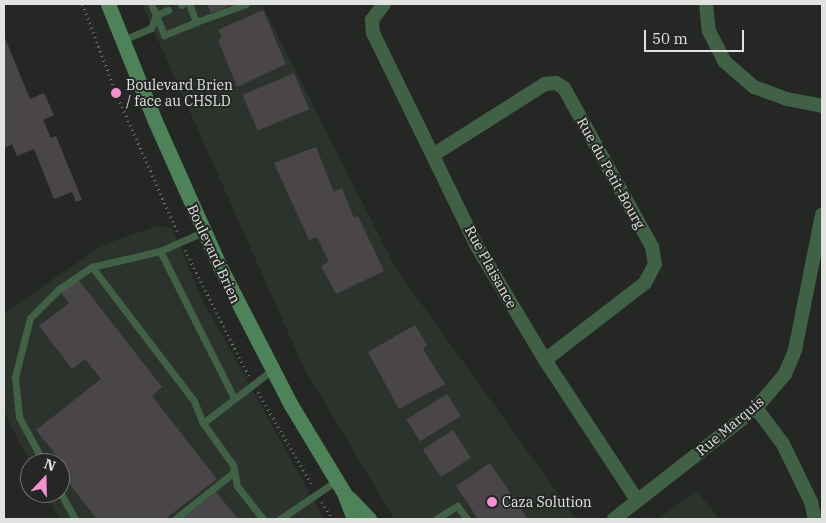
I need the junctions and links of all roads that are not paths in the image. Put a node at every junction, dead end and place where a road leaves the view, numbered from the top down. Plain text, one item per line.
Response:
1 (108, 4) edge
2 (151, 4) edge
3 (189, 4) edge
4 (246, 4) edge
5 (384, 4) edge
6 (706, 4) edge
7 (168, 10) dead end
8 (156, 15) junction
9 (196, 22) junction
10 (123, 40) junction
11 (822, 106) edge
12 (433, 155) junction
13 (822, 215) edge
14 (203, 232) junction
15 (160, 251) junction
16 (92, 267) junction
17 (545, 360) junction
18 (272, 370) junction
19 (233, 396) junction
20 (756, 408) junction
21 (202, 423) junction
22 (39, 453) edge
23 (234, 472) junction
24 (340, 487) junction
25 (637, 500) junction
26 (66, 503) edge
27 (75, 519) edge
28 (175, 519) edge
29 (263, 519) edge
30 (280, 519) edge
31 (354, 519) edge
32 (369, 519) edge
33 (436, 519) edge
34 (467, 519) edge
35 (614, 519) edge
36 (815, 519) edge

1 - 10 main road, Boulevard Brien
2 - 8 lane
3 - 9 lane
4 - 9 lane
5 - 12 street, Rue Plaisance
6 - 11 street
7 - 8 lane
8 - 9 lane
8 - 10 lane
10 - 14 main road, Boulevard Brien
12 - 17 street, Rue Plaisance
12 - 17 street, Rue du Petit-Bourg
13 - 20 street, Rue Marquis
14 - 15 lane
14 - 18 main road, Boulevard Brien
15 - 16 lane
15 - 19 lane
16 - 21 lane
16 - 22 lane
17 - 25 street, Rue Plaisance
18 - 19 lane
18 - 24 main road, Boulevard Brien
19 - 21 lane
20 - 25 street, Rue Marquis
20 - 36 street
21 - 23 lane
23 - 28 lane
23 - 29 lane
24 - 30 lane
24 - 31 main road, Boulevard Brien
24 - 32 main road, Boulevard Brien
25 - 35 street, Rue Marquis
26 - 27 lane
33 - 34 lane

